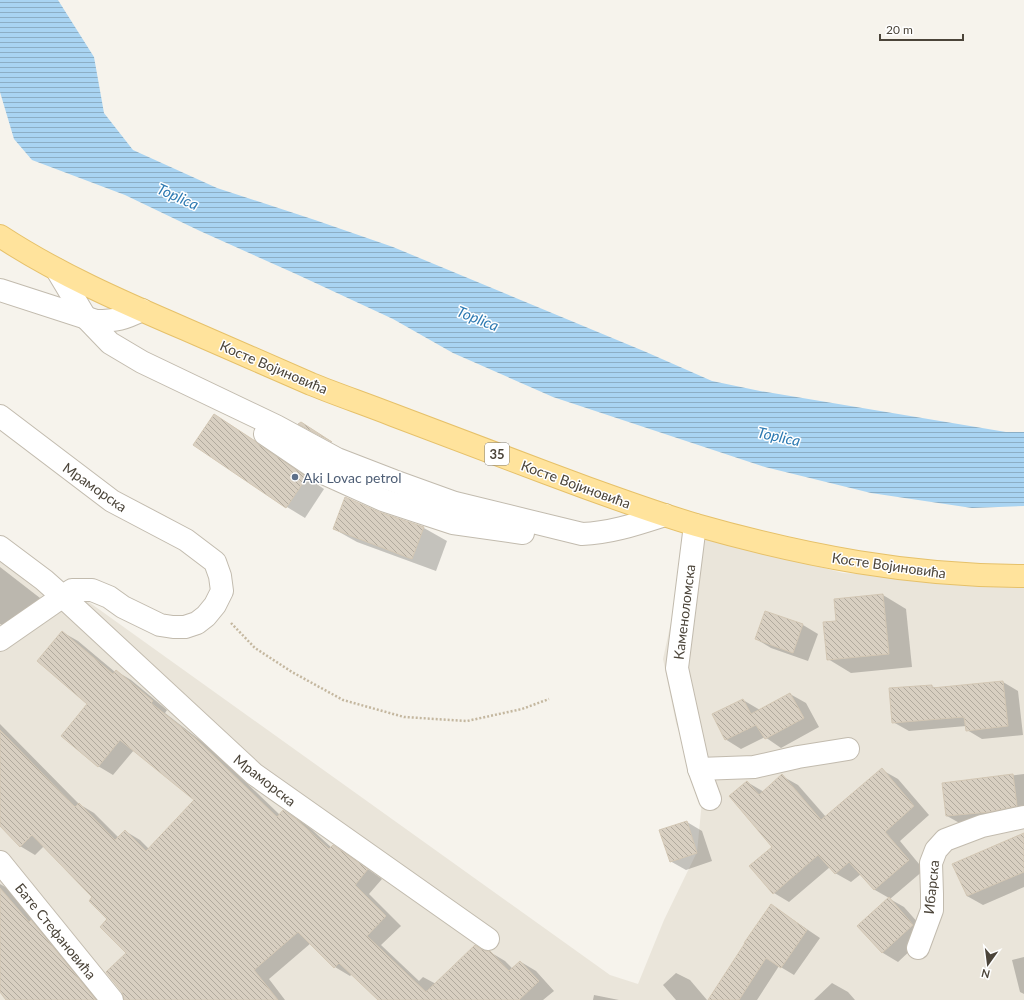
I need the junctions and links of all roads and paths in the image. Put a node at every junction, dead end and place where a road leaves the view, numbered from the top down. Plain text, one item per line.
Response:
1 (0, 236) edge
2 (56, 270) junction
3 (0, 290) edge
4 (142, 310) junction
5 (85, 317) junction
6 (0, 416) edge
7 (665, 515) junction
8 (695, 525) junction
9 (0, 547) edge
10 (1024, 576) edge
11 (62, 596) junction
12 (215, 605) junction
13 (0, 640) edge
14 (549, 699) dead end
15 (848, 749) dead end
16 (699, 769) junction
17 (710, 799) dead end
18 (1024, 817) edge
19 (0, 862) edge
20 (488, 939) dead end
21 (918, 948) dead end
22 (112, 1000) edge

1 - 2 main road, Косте Војиновића / 35
2 - 4 main road, Косте Војиновића / 35
2 - 5 street
3 - 5 street
4 - 5 street
4 - 7 main road, Косте Војиновића / 35
5 - 7 street
6 - 12 street, Мраморска
7 - 8 main road, Косте Војиновића / 35
8 - 10 main road, Косте Војиновића / 35
8 - 16 street, Каменоломска
9 - 11 street, Мраморска
11 - 12 street, Мраморска
11 - 13 street, Мраморска
11 - 20 street, Мраморска
12 - 14 path
15 - 16 street
16 - 17 street, Каменоломска
18 - 21 street, Ибарска
19 - 22 street, Бате Стефановића

